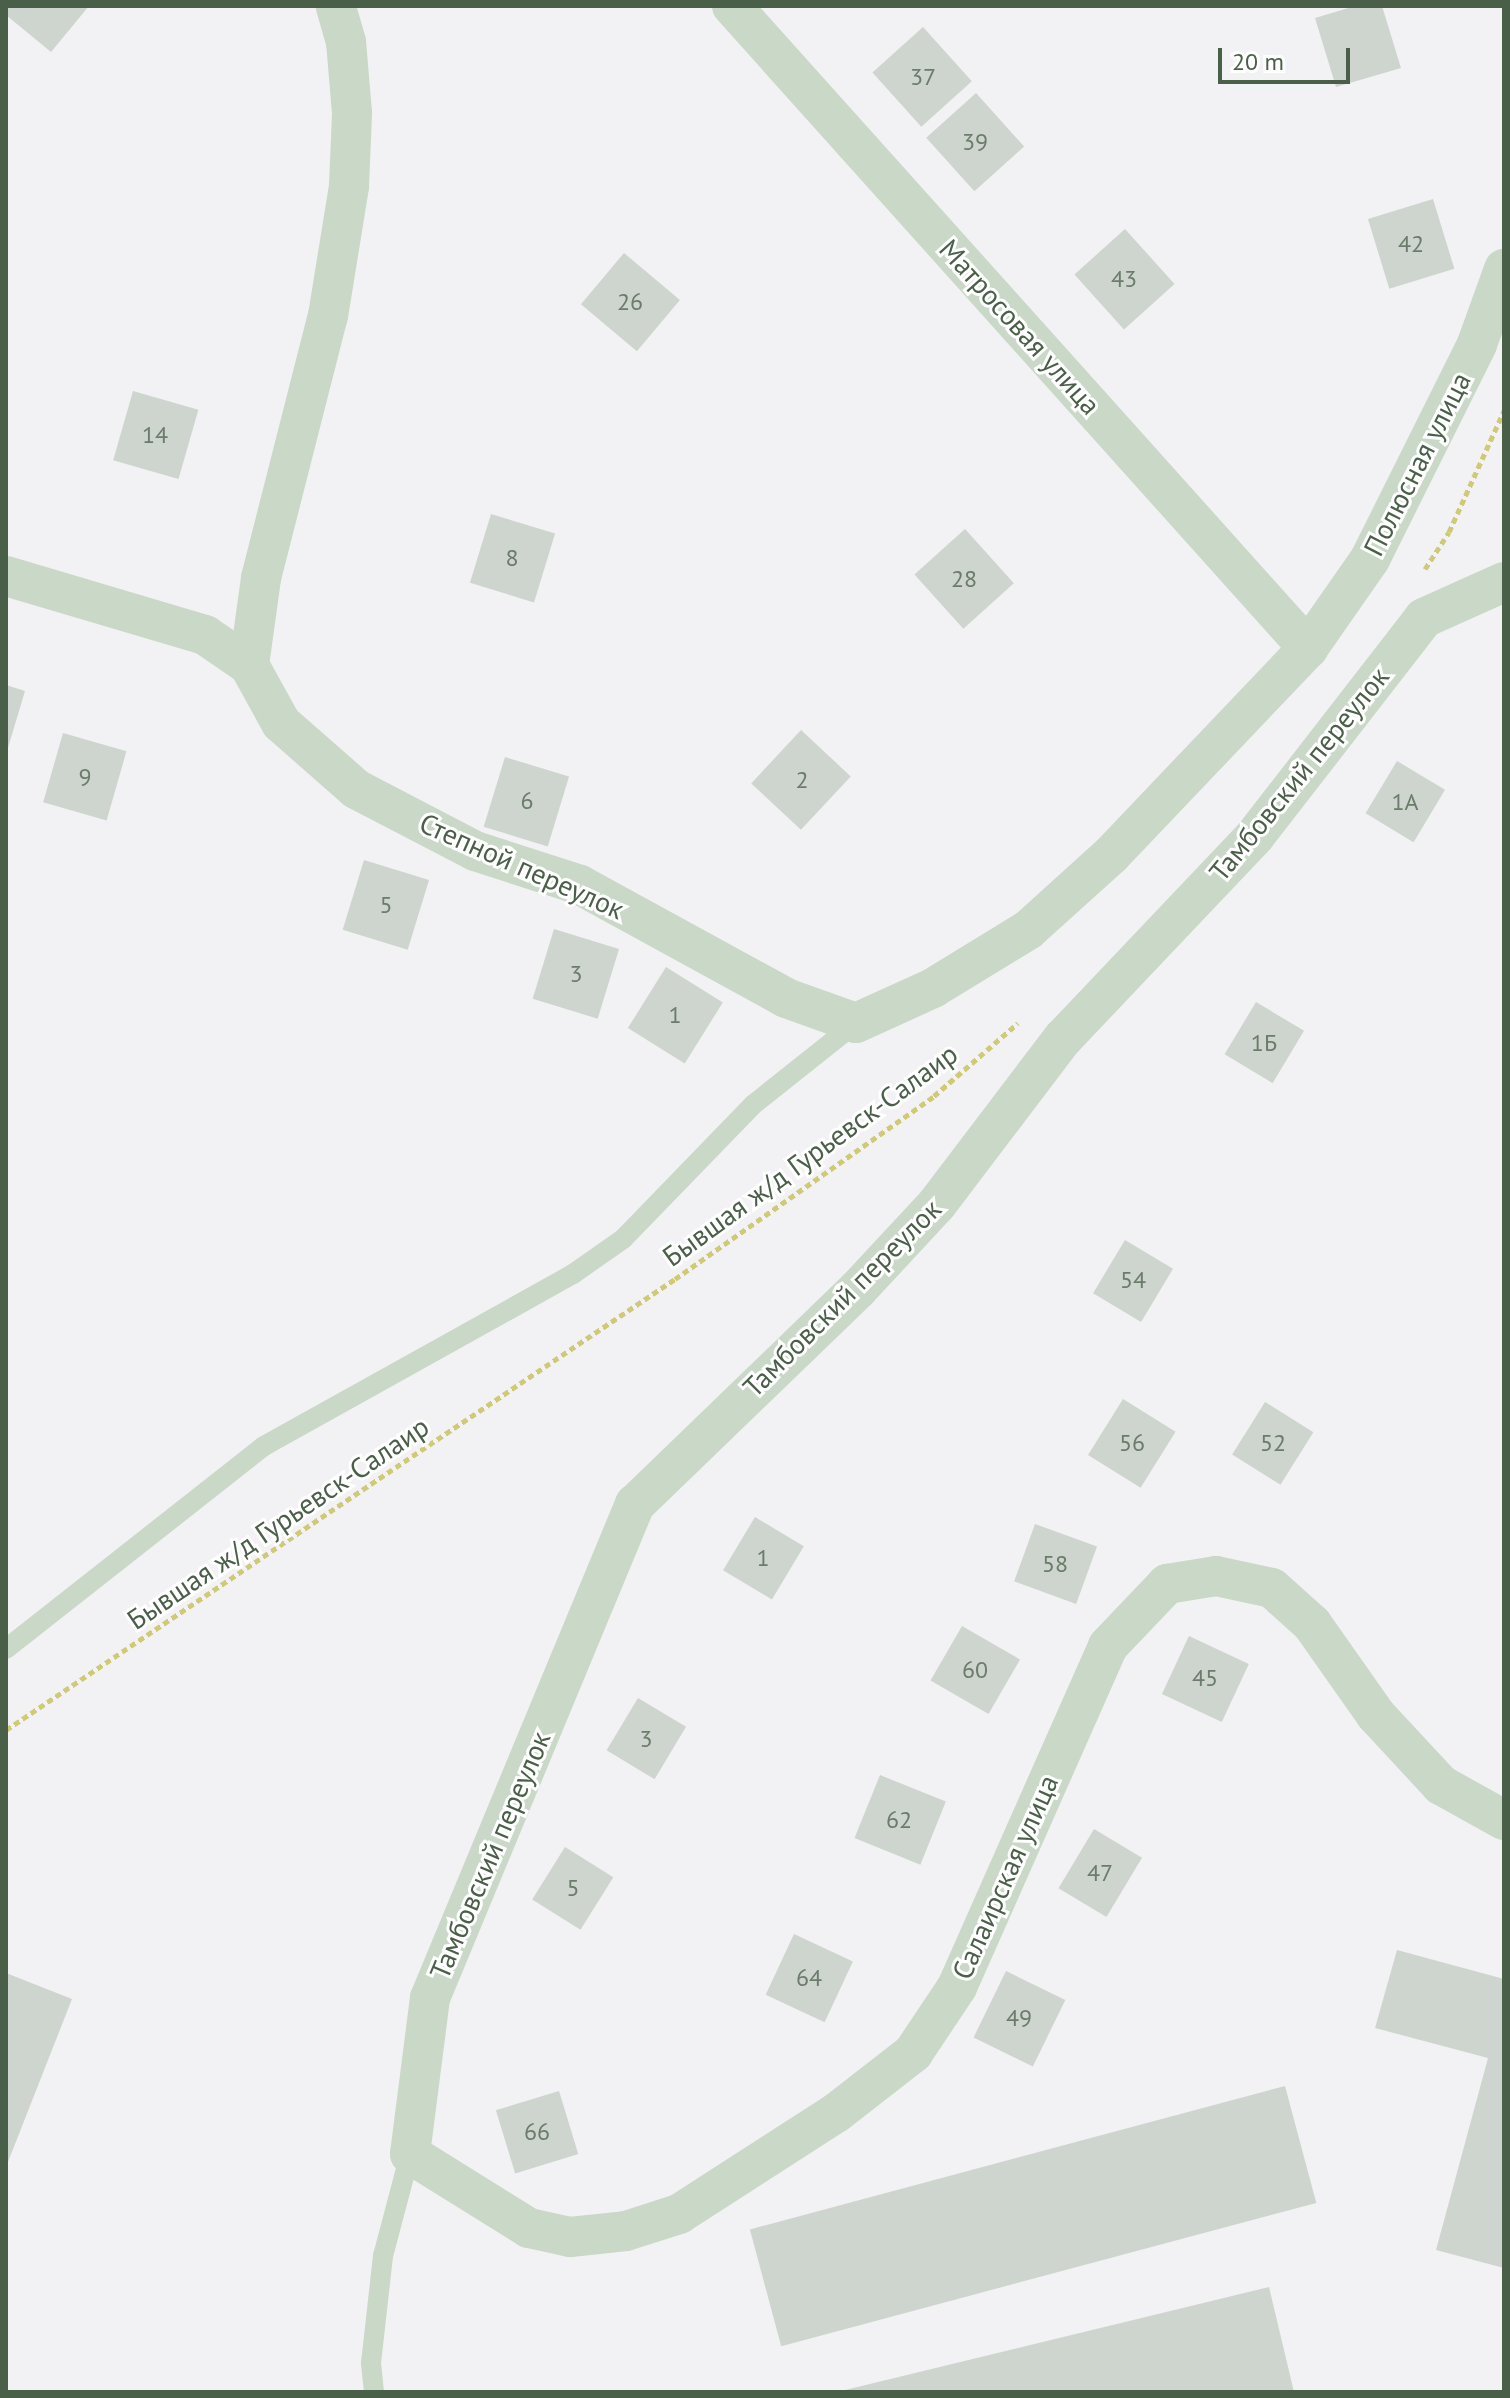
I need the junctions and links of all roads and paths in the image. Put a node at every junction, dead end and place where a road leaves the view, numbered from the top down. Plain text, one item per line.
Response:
1 (336, 6) edge
2 (732, 6) edge
3 (1504, 269) edge
4 (1504, 411) edge
5 (6, 576) edge
6 (1418, 580) dead end
7 (1504, 582) edge
8 (1308, 648) junction
9 (249, 665) junction
10 (1023, 1019) dead end
11 (856, 1023) junction
12 (6, 1649) edge
13 (6, 1730) edge
14 (1504, 1820) edge
15 (410, 2154) junction
16 (374, 2392) edge

1 - 9 street
2 - 8 street, Матросовая улица
3 - 8 street, Полюсная улица
4 - 6 path
5 - 9 street, Степной переулок
7 - 15 street, Тамбовский переулок
8 - 11 street, Полюсная улица
9 - 11 street, Степной переулок
10 - 13 path, Бывшая ж/д Гурьевск-Салаир
11 - 12 lane
14 - 15 street, Салаирская улица
15 - 16 lane

